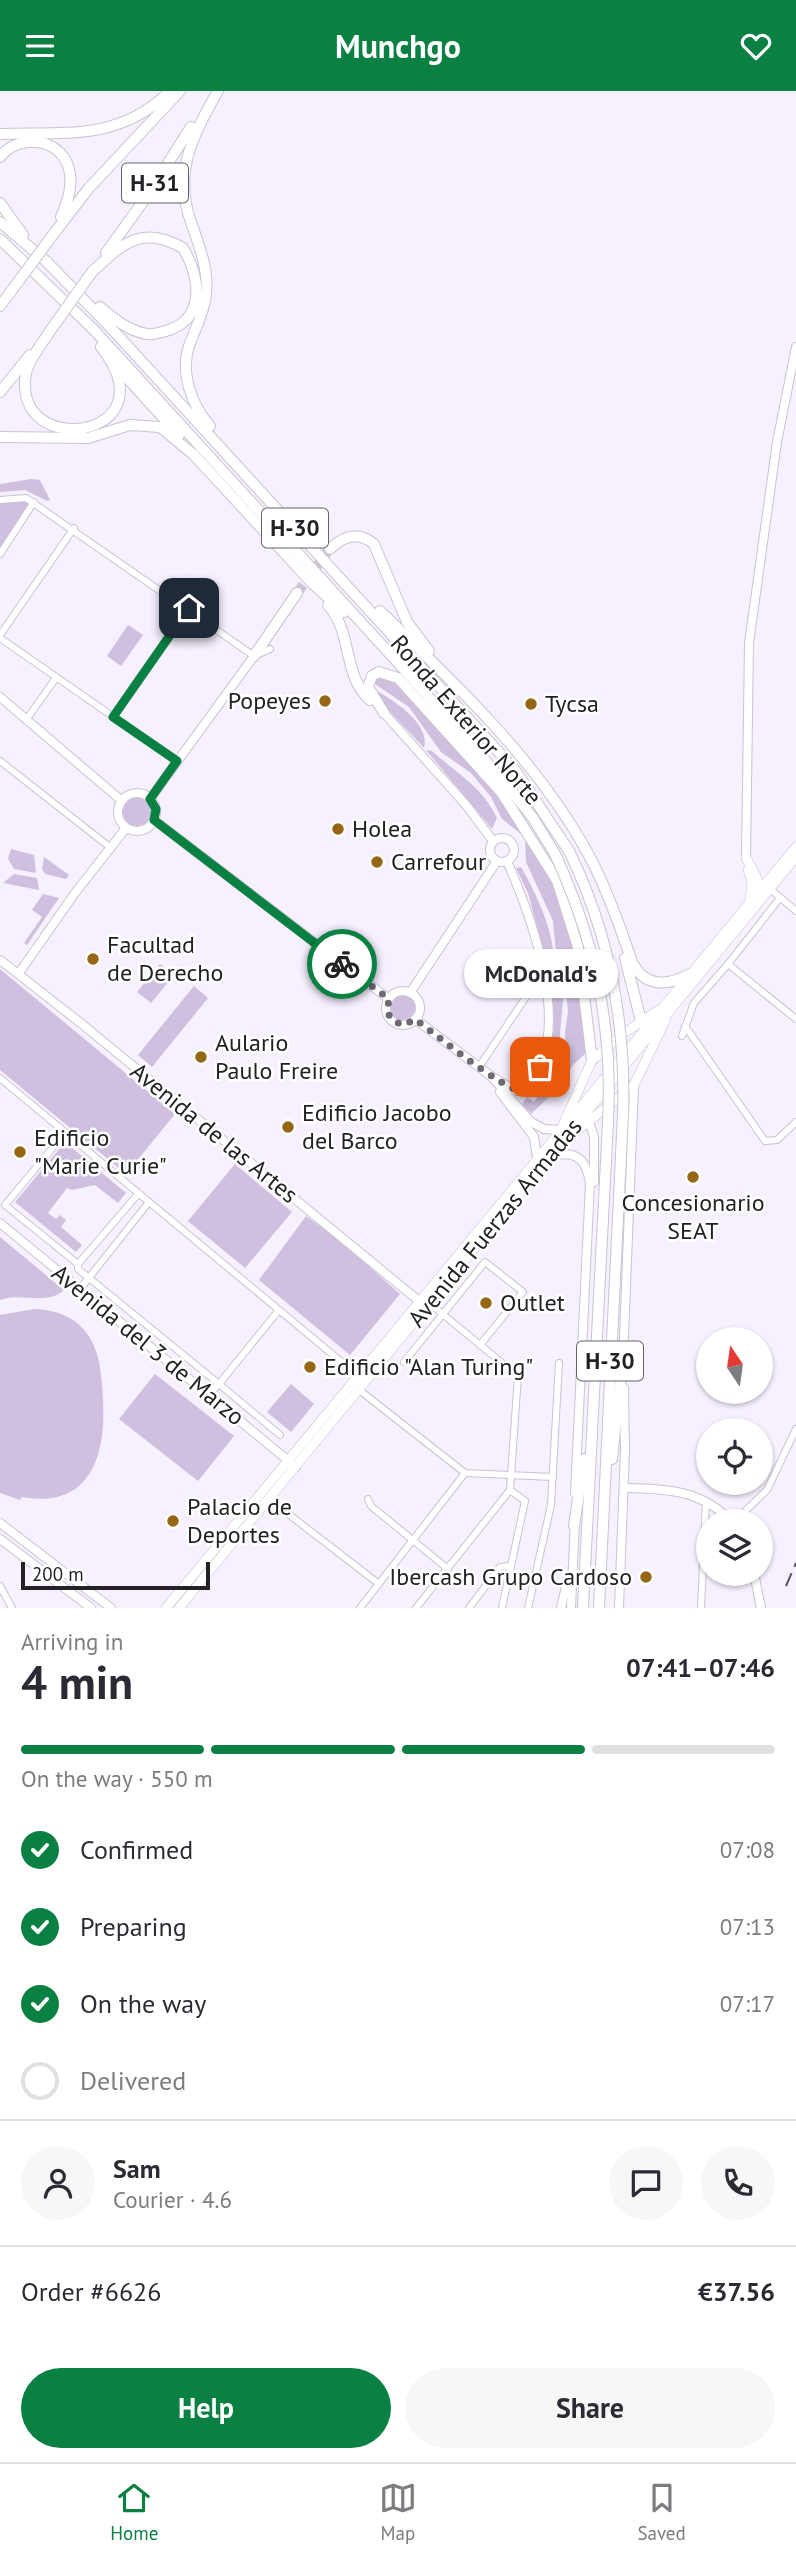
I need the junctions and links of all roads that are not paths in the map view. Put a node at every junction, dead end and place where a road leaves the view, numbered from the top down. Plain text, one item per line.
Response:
1 (170, 91) edge
2 (180, 91) edge
3 (215, 91) edge
4 (0, 134) edge
5 (0, 157) edge
6 (0, 203) edge
7 (0, 222) edge
8 (55, 232) junction
9 (0, 239) edge
10 (0, 247) edge
11 (46, 261) junction
12 (92, 272) junction
13 (38, 273) junction
14 (53, 287) junction
15 (72, 287) junction
16 (12, 290) junction
17 (0, 301) edge
18 (0, 306) edge
19 (50, 331) junction
20 (796, 347) edge
21 (106, 353) junction
22 (0, 392) edge
23 (0, 437) edge
24 (193, 454) junction
25 (256, 487) junction
26 (0, 500) edge
27 (34, 502) junction
28 (74, 529) junction
29 (312, 547) junction
30 (330, 549) tunnel mouth
31 (0, 554) edge
32 (312, 583) junction
33 (297, 593) tunnel mouth
34 (189, 608) junction
35 (0, 637) edge
36 (270, 649) dead end
37 (254, 656) junction
38 (401, 666) junction
39 (56, 678) junction
40 (451, 682) junction
41 (0, 697) edge
42 (384, 713) junction
43 (113, 717) junction
44 (26, 720) junction
45 (0, 761) edge
46 (177, 761) junction
47 (505, 783) junction
48 (150, 799) junction
49 (122, 801) junction
50 (154, 820) junction
51 (126, 828) junction
52 (493, 841) junction
53 (796, 847) edge
54 (111, 848) junction
55 (796, 857) edge
56 (746, 858) junction
57 (497, 861) junction
58 (507, 861) junction
59 (756, 876) junction
60 (772, 876) junction
61 (558, 882) junction
62 (765, 890) junction
63 (780, 898) junction
64 (750, 902) junction
65 (796, 911) edge
66 (617, 921) junction
67 (709, 958) junction
68 (0, 960) edge
69 (728, 964) junction
70 (19, 972) junction
71 (690, 974) junction
72 (543, 977) junction
73 (410, 993) junction
74 (389, 999) junction
75 (665, 1011) junction
76 (415, 1019) junction
77 (796, 1019) edge
78 (685, 1026) junction
79 (643, 1031) junction
80 (681, 1036) dead end
81 (650, 1053) junction
82 (592, 1060) junction
83 (485, 1072) junction
84 (0, 1078) edge
85 (634, 1085) junction
86 (579, 1088) junction
87 (587, 1112) junction
88 (605, 1117) junction
89 (796, 1122) edge
90 (564, 1131) junction
91 (65, 1133) junction
92 (552, 1156) junction
93 (537, 1158) junction
94 (139, 1193) junction
95 (149, 1202) junction
96 (589, 1207) junction
97 (0, 1223) edge
98 (78, 1264) junction
99 (89, 1278) junction
100 (80, 1289) junction
101 (419, 1301) junction
102 (429, 1303) junction
103 (279, 1310) junction
104 (443, 1315) junction
105 (405, 1333) junction
106 (480, 1345) junction
107 (623, 1358) junction
108 (404, 1362) dead end
109 (559, 1363) dead end
110 (344, 1364) dead end
111 (595, 1377) junction
112 (219, 1384) junction
113 (354, 1386) junction
114 (209, 1395) junction
115 (796, 1429) edge
116 (280, 1434) dead end
117 (292, 1463) junction
118 (465, 1473) junction
119 (512, 1476) junction
120 (552, 1477) junction
121 (624, 1488) junction
122 (510, 1490) junction
123 (603, 1495) junction
124 (269, 1499) junction
125 (368, 1499) dead end
126 (706, 1501) junction
127 (706, 1509) edge
128 (717, 1509) edge
129 (746, 1509) edge
130 (0, 1523) edge
131 (575, 1526) junction
132 (0, 1539) edge
133 (413, 1541) junction
134 (572, 1554) junction
135 (511, 1566) junction
136 (448, 1569) junction
137 (379, 1584) junction
138 (0, 1586) edge
139 (703, 1586) edge
140 (757, 1586) edge
141 (12, 1608) edge
142 (91, 1608) edge
143 (111, 1608) edge
144 (166, 1608) edge
145 (179, 1608) edge
146 (360, 1608) edge
147 (416, 1608) edge
148 (469, 1608) edge
149 (502, 1608) edge
150 (528, 1608) edge
151 (561, 1608) edge
152 (571, 1608) edge
153 (583, 1608) edge
154 (599, 1608) edge
155 (619, 1608) edge
156 (701, 1608) edge
157 (761, 1608) edge

1 - 4 highway
2 - 8 highway, H-31
3 - 12 highway, H-31
3 - 25 highway
5 - 8 highway
6 - 11 highway
7 - 11 highway, Ronda Exterior Norte / H-30
8 - 16 highway, H-31, bridge
9 - 13 highway, Ronda Exterior Norte / H-30
10 - 13 highway
11 - 15 highway, Ronda Exterior Norte / H-30
12 - 15 highway
12 - 19 highway, H-31, bridge
13 - 14 highway, Ronda Exterior Norte / H-30
14 - 21 highway
14 - 38 highway, Ronda Exterior Norte / H-30
15 - 25 highway, Ronda Exterior Norte / H-30
16 - 17 highway
16 - 18 highway, H-31
19 - 21 highway
19 - 22 highway, H-31
20 - 56 street
21 - 24 highway
23 - 24 highway
24 - 32 highway
25 - 29 highway, Ronda Exterior Norte / H-30
26 - 27 street
27 - 28 street
27 - 31 street
28 - 34 street
28 - 35 street
29 - 40 highway
29 - 123 highway, Ronda Exterior Norte / H-30, bridge
30 - 40 highway
32 - 38 highway
32 - 42 highway
33 - 37 highway
34 - 37 street
34 - 43 street
35 - 39 street
36 - 37 street
37 - 46 street
38 - 47 highway, Ronda Exterior Norte / H-30
39 - 43 street
39 - 44 street
40 - 66 highway
41 - 44 street
42 - 52 street
42 - 61 highway
43 - 46 street
44 - 49 street
45 - 54 street
46 - 48 street
47 - 61 highway
47 - 88 highway, Ronda Exterior Norte / H-30, bridge
48 - 49 street
48 - 50 street
49 - 51 street
50 - 51 street
50 - 74 street
51 - 54 street
52 - 57 street
52 - 58 street
53 - 60 main road
54 - 70 street
55 - 62 main road
56 - 59 main road
56 - 64 main road
57 - 58 street
57 - 73 street
58 - 72 street
59 - 60 main road
59 - 62 main road
60 - 62 main road
61 - 82 highway
62 - 63 street
62 - 64 main road
62 - 67 main road
63 - 65 street
63 - 69 street
64 - 67 main road
66 - 71 highway
66 - 79 highway
67 - 71 main road
67 - 75 main road
68 - 70 street, Avenida de las Artes
69 - 77 street
69 - 78 street
70 - 101 street, Avenida de las Artes
71 - 75 main road
72 - 83 street
72 - 83 street
73 - 74 street
73 - 76 street
74 - 76 street
75 - 79 main road
75 - 79 main road, Avenida Fuerzas Armadas
75 - 81 main road
76 - 83 street
78 - 80 street
78 - 89 street
79 - 81 main road
79 - 82 main road
79 - 87 main road, Avenida Fuerzas Armadas
81 - 85 main road
82 - 86 main road
83 - 90 street
83 - 93 street
84 - 91 street
85 - 88 main road
85 - 107 street
86 - 87 main road
86 - 90 main road
87 - 88 main road
87 - 90 main road, Avenida Fuerzas Armadas
87 - 90 main road
87 - 96 street
88 - 111 highway, Ronda Exterior Norte / H-30
90 - 92 main road, Avenida Fuerzas Armadas
90 - 93 main road, Avenida Fuerzas Armadas
91 - 94 street
91 - 98 street
92 - 96 street
92 - 102 main road, Avenida Fuerzas Armadas
93 - 101 main road, Avenida Fuerzas Armadas
94 - 95 street
94 - 98 street
95 - 99 street
95 - 103 street
96 - 131 street
97 - 100 street, Avenida del 3 de Marzo
98 - 99 street
99 - 100 street
99 - 112 street
100 - 114 street, Avenida del 3 de Marzo
101 - 102 street, Avenida de las Artes
101 - 105 main road, Avenida Fuerzas Armadas
101 - 113 main road, Avenida Fuerzas Armadas
102 - 104 street
102 - 105 main road, Avenida Fuerzas Armadas
103 - 110 street
103 - 112 street
104 - 106 street
104 - 106 street
104 - 108 street
105 - 113 main road, Avenida Fuerzas Armadas
106 - 119 street
107 - 121 street
107 - 123 highway
109 - 120 street
111 - 131 highway
111 - 153 highway, Ronda Exterior Norte / H-30
112 - 114 street
112 - 116 street
113 - 117 main road, Avenida Fuerzas Armadas
113 - 118 street
114 - 117 street, Avenida del 3 de Marzo
115 - 129 street
117 - 124 main road, Avenida Fuerzas Armadas
117 - 144 main road, Avenida Fuerzas Armadas
118 - 119 street
118 - 133 street
119 - 120 street
119 - 122 street
120 - 150 street
121 - 126 street
121 - 155 street
122 - 135 street
122 - 136 street
123 - 154 highway, Ronda Exterior Norte / H-30
124 - 137 street
124 - 145 main road, Avenida Fuerzas Armadas
125 - 133 street
126 - 127 street
126 - 128 street
130 - 143 street
131 - 134 street
132 - 142 street
133 - 136 street
133 - 137 street
134 - 151 street
134 - 152 street
135 - 148 street
135 - 149 street
136 - 147 street
137 - 146 street
138 - 141 street
139 - 156 street
140 - 157 street

